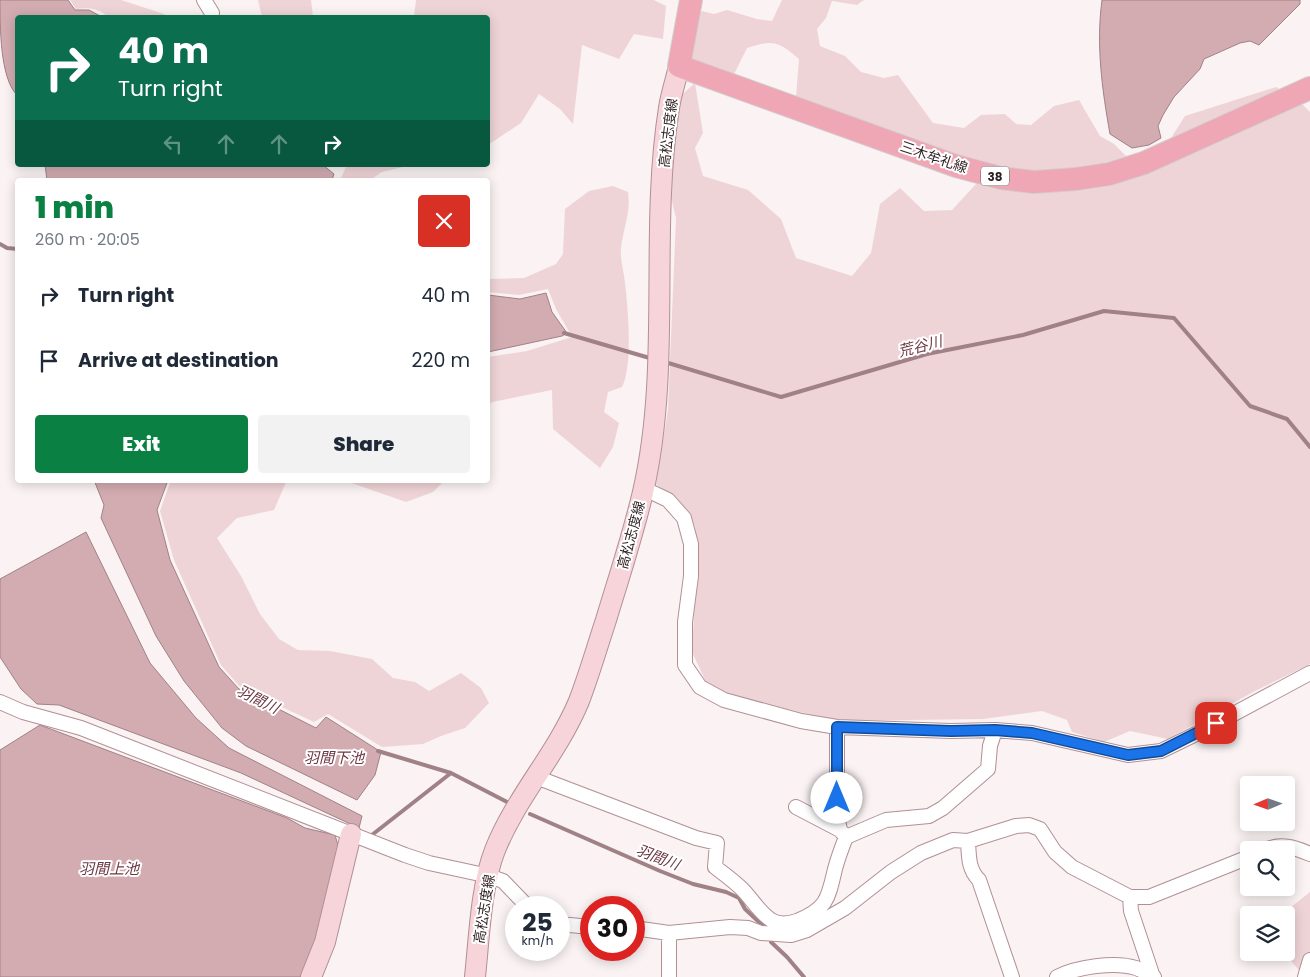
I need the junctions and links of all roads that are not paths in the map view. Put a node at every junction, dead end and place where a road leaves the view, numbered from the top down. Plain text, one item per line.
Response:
1 (204, 0) edge
2 (691, 0) edge
3 (212, 13) dead end
4 (679, 66) junction
5 (1310, 88) edge
6 (643, 488) junction
7 (1310, 673) edge
8 (0, 702) edge
9 (837, 727) junction
10 (995, 730) junction
11 (536, 777) junction
12 (796, 807) dead end
13 (843, 833) junction
14 (351, 834) junction
15 (968, 841) junction
16 (1295, 847) edge
17 (1310, 854) edge
18 (1240, 860) edge
19 (488, 876) junction
20 (517, 896) edge
21 (1130, 897) junction
22 (780, 929) junction
23 (645, 930) edge
24 (669, 933) junction
25 (1310, 960) edge
26 (312, 977) edge
27 (475, 977) edge
28 (669, 977) edge
29 (1012, 977) edge
30 (1057, 977) edge
31 (1153, 977) edge
32 (1306, 977) edge

1 - 3 street
2 - 4 main road
4 - 5 main road, 三木牟礼線 / 38
4 - 6 main road, 高松志度線
6 - 9 street
6 - 11 main road, 高松志度線
7 - 10 street
8 - 14 street
9 - 10 street
9 - 13 street
10 - 13 street
11 - 19 main road, 高松志度線
11 - 22 street
12 - 13 street
13 - 22 street
14 - 19 street
14 - 26 main road
15 - 21 street
15 - 22 street
15 - 29 street
16 - 17 street
18 - 21 street
19 - 20 street
19 - 27 main road, 高松志度線
21 - 31 street
22 - 24 street
23 - 24 street
24 - 28 street
25 - 32 street
30 - 31 street

